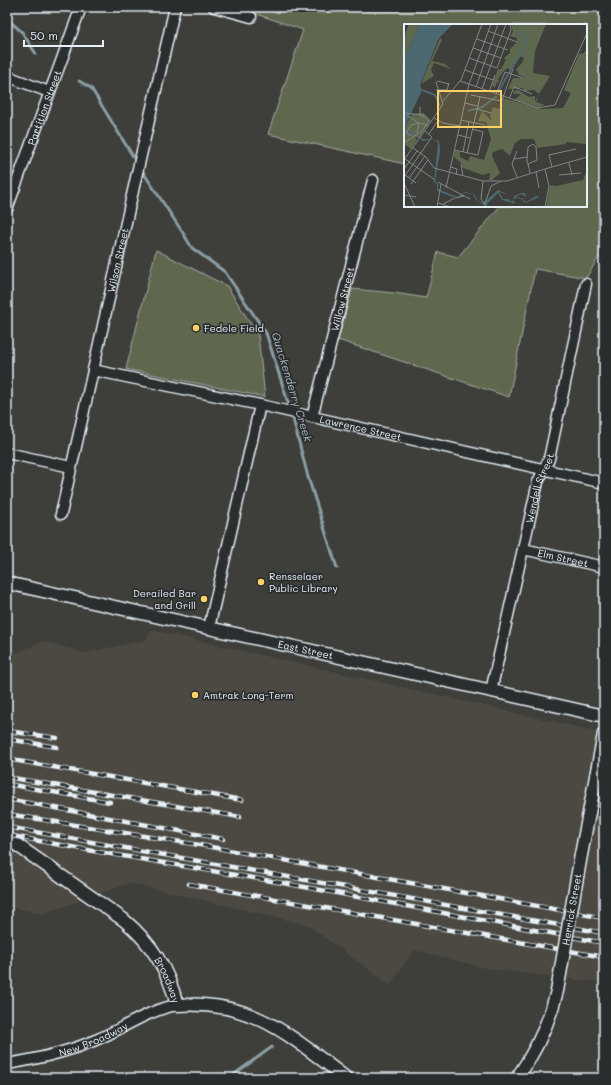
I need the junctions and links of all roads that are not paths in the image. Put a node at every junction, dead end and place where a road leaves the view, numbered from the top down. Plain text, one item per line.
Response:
1 (81, 7) edge
2 (175, 7) edge
3 (214, 7) edge
4 (251, 17) dead end
5 (7, 76) edge
6 (49, 92) junction
7 (373, 180) dead end
8 (7, 209) edge
9 (586, 284) dead end
10 (93, 370) junction
11 (260, 405) junction
12 (307, 416) junction
13 (7, 453) edge
14 (71, 467) junction
15 (544, 469) junction
16 (604, 483) edge
17 (60, 514) dead end
18 (523, 549) junction
19 (604, 567) edge
20 (7, 583) edge
21 (209, 628) junction
22 (491, 691) junction
23 (604, 716) edge
24 (604, 734) edge
25 (7, 838) edge
26 (177, 1005) junction
27 (7, 1064) edge
28 (346, 1078) edge
29 (517, 1078) edge

1 - 6 street, Partition Street
2 - 10 street, Wilson Street
3 - 4 street
5 - 6 street
6 - 8 street, Partition Street
7 - 12 street, Willow Street
9 - 15 street, Wendell Street
10 - 11 street, Lawrence Street
10 - 14 street, Wilson Street
11 - 12 street, Lawrence Street
11 - 21 street
12 - 15 street, Lawrence Street
13 - 14 street
14 - 17 street, Wilson Street
15 - 16 street, Lawrence Street
15 - 18 street, Wendell Street
18 - 19 street, Elm Street
18 - 22 street, Wendell Street
20 - 21 street, East Street
21 - 22 street, East Street
22 - 23 street, East Street
24 - 29 street, Herrick Street, bridge
25 - 26 street, Broadway
26 - 27 street, New Broadway
26 - 28 street, Broadway

